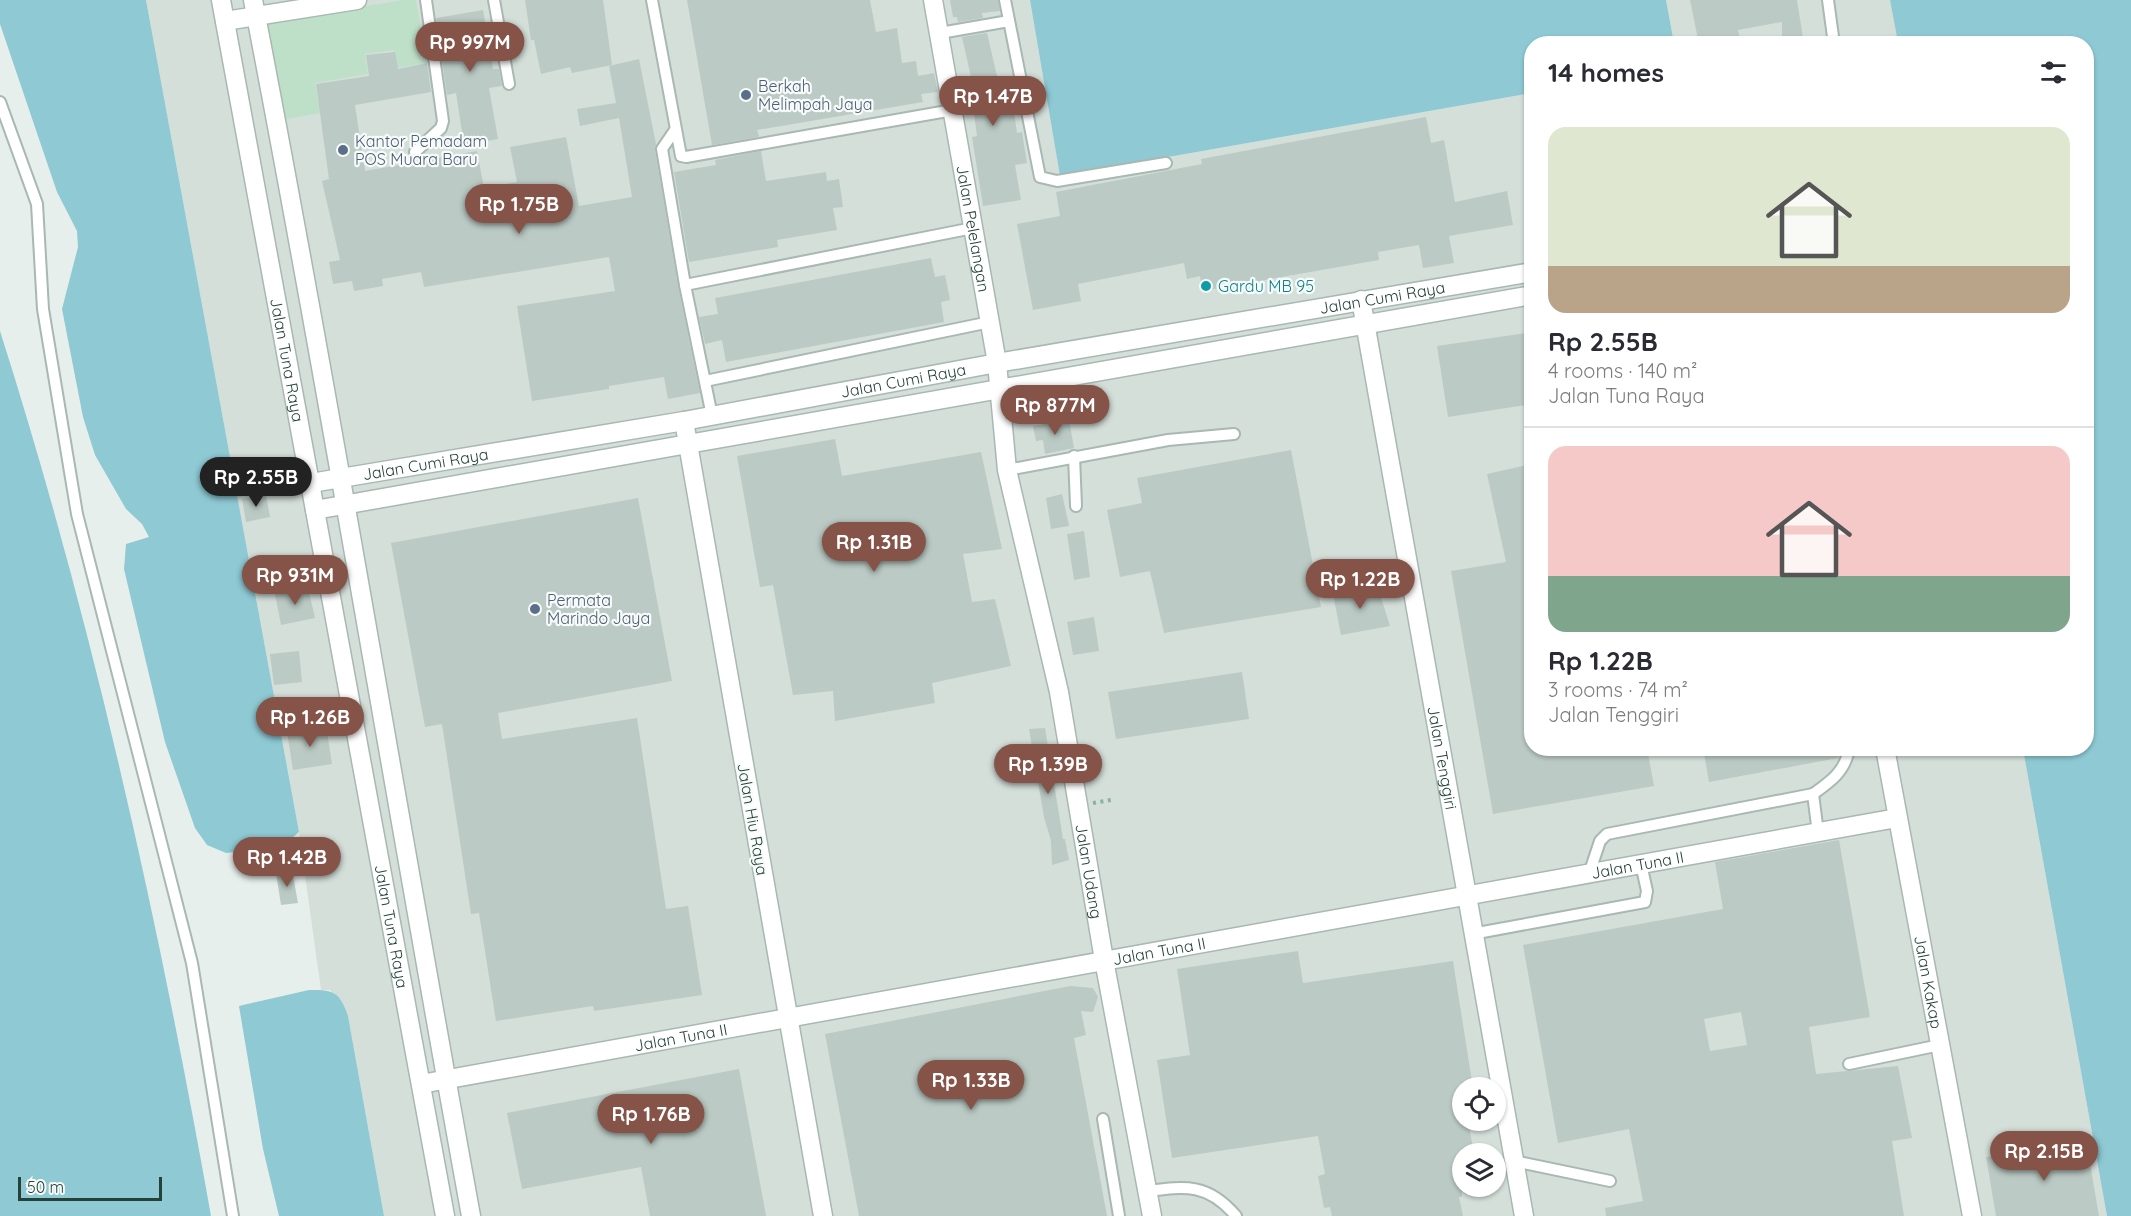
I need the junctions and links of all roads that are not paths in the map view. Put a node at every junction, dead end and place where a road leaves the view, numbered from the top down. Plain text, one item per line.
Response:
1 (221, 0) edge
2 (357, 0) edge
3 (426, 0) edge
4 (495, 0) edge
5 (652, 0) edge
6 (933, 0) edge
7 (1005, 0) edge
8 (1827, 0) edge
9 (255, 8) edge
10 (225, 21) junction
11 (1009, 21) junction
12 (940, 33) junction
13 (1833, 36) edge
14 (509, 84) dead end
15 (0, 102) edge
16 (953, 110) junction
17 (675, 130) junction
18 (415, 152) dead end
19 (1166, 163) dead end
20 (973, 228) junction
21 (1524, 273) edge
22 (1508, 275) junction
23 (685, 285) junction
24 (1524, 296) edge
25 (309, 297) junction
26 (1512, 298) junction
27 (1360, 300) junction
28 (277, 303) junction
29 (990, 322) junction
30 (1365, 324) junction
31 (1151, 336) junction
32 (1155, 360) junction
33 (997, 363) junction
34 (705, 381) junction
35 (880, 385) junction
36 (999, 388) junction
37 (809, 398) junction
38 (886, 408) junction
39 (712, 416) junction
40 (684, 421) junction
41 (814, 422) junction
42 (1234, 434) dead end
43 (688, 444) junction
44 (1074, 456) junction
45 (463, 458) junction
46 (1007, 470) junction
47 (342, 478) junction
48 (467, 482) junction
49 (311, 483) junction
50 (348, 504) junction
51 (1076, 506) dead end
52 (315, 510) junction
53 (368, 642) junction
54 (340, 648) junction
55 (1846, 756) edge
56 (1886, 756) edge
57 (1813, 794) junction
58 (1897, 818) junction
59 (1818, 832) junction
60 (406, 850) junction
61 (379, 856) junction
62 (1641, 864) junction
63 (1589, 874) junction
64 (1465, 896) junction
65 (1472, 934) junction
66 (1104, 960) junction
67 (788, 1017) junction
68 (1940, 1045) junction
69 (1849, 1064) dead end
70 (446, 1079) junction
71 (421, 1084) junction
72 (1103, 1119) dead end
73 (1514, 1161) junction
74 (1610, 1181) dead end
75 (1147, 1191) junction
76 (233, 1216) edge
77 (445, 1216) edge
78 (471, 1216) edge
79 (823, 1216) edge
80 (1119, 1216) edge
81 (1152, 1216) edge
82 (1236, 1216) edge
83 (1524, 1216) edge
84 (1972, 1216) edge

1 - 10 street, Jalan Tuna Raya
2 - 9 street
3 - 18 lane
4 - 14 lane
5 - 17 lane
6 - 12 street, Jalan Pelelangan
7 - 11 lane
8 - 13 lane
9 - 10 street
9 - 25 street, Jalan Tuna Raya
10 - 28 street, Jalan Tuna Raya
11 - 12 lane
11 - 19 lane
12 - 16 street, Jalan Pelelangan
15 - 76 lane
16 - 17 lane
16 - 20 street, Jalan Pelelangan
17 - 23 lane
20 - 23 lane
20 - 29 street, Jalan Pelelangan
21 - 22 street, Jalan Cumi Raya
22 - 26 street
22 - 27 street, Jalan Cumi Raya
23 - 34 lane
24 - 26 street, Jalan Cumi Raya
25 - 28 street
25 - 47 street, Jalan Tuna Raya
26 - 30 street, Jalan Cumi Raya
27 - 30 street, Jalan Tenggiri
27 - 31 street, Jalan Cumi Raya
28 - 49 street, Jalan Tuna Raya
29 - 33 street, Jalan Pelelangan
29 - 34 lane
30 - 32 street, Jalan Cumi Raya
30 - 64 street, Jalan Tenggiri
31 - 32 street
31 - 33 street, Jalan Cumi Raya
32 - 36 street, Jalan Cumi Raya
33 - 35 street, Jalan Cumi Raya
33 - 36 street, Jalan Pelelangan
34 - 39 lane
35 - 37 street, Jalan Cumi Raya
35 - 38 street
36 - 38 street, Jalan Cumi Raya
36 - 46 street, Jalan Udang
37 - 39 street, Jalan Cumi Raya
37 - 41 street
38 - 41 street, Jalan Cumi Raya
39 - 40 street, Jalan Cumi Raya
40 - 43 street, Jalan Hiu Raya
40 - 45 street, Jalan Cumi Raya
41 - 43 street, Jalan Cumi Raya
42 - 44 lane
43 - 48 street, Jalan Cumi Raya
43 - 67 street, Jalan Hiu Raya
44 - 46 lane
44 - 51 lane
45 - 47 street, Jalan Cumi Raya
45 - 48 street
46 - 66 street, Jalan Udang
47 - 49 street, Jalan Cumi Raya
47 - 50 street, Jalan Tuna Raya
48 - 50 street, Jalan Cumi Raya
49 - 52 street, Jalan Tuna Raya
50 - 52 street, Jalan Cumi Raya
50 - 53 street, Jalan Tuna Raya
52 - 54 street, Jalan Tuna Raya
53 - 54 street
53 - 60 street, Jalan Tuna Raya
54 - 61 street, Jalan Tuna Raya
55 - 57 lane
56 - 58 street, Jalan Kakap
57 - 59 lane
57 - 63 lane
58 - 59 street, Jalan Tuna II
58 - 68 street, Jalan Kakap
59 - 62 street, Jalan Tuna II
60 - 61 street
60 - 70 street, Jalan Tuna Raya
61 - 71 street, Jalan Tuna Raya
62 - 63 street, Jalan Tuna II
62 - 65 lane
63 - 64 street, Jalan Tuna II
64 - 65 street, Jalan Tenggiri
64 - 66 street, Jalan Tuna II
65 - 73 street, Jalan Tenggiri
66 - 67 street, Jalan Tuna II
66 - 75 street, Jalan Udang
67 - 70 street, Jalan Tuna II
67 - 79 street, Jalan Hiu Raya
68 - 69 lane
68 - 84 street, Jalan Kakap
70 - 71 street, Jalan Tuna II
70 - 78 street, Jalan Tuna Raya
71 - 77 street, Jalan Tuna Raya
72 - 80 lane
73 - 74 lane
73 - 83 street, Jalan Tenggiri
75 - 81 street, Jalan Udang
75 - 82 lane

